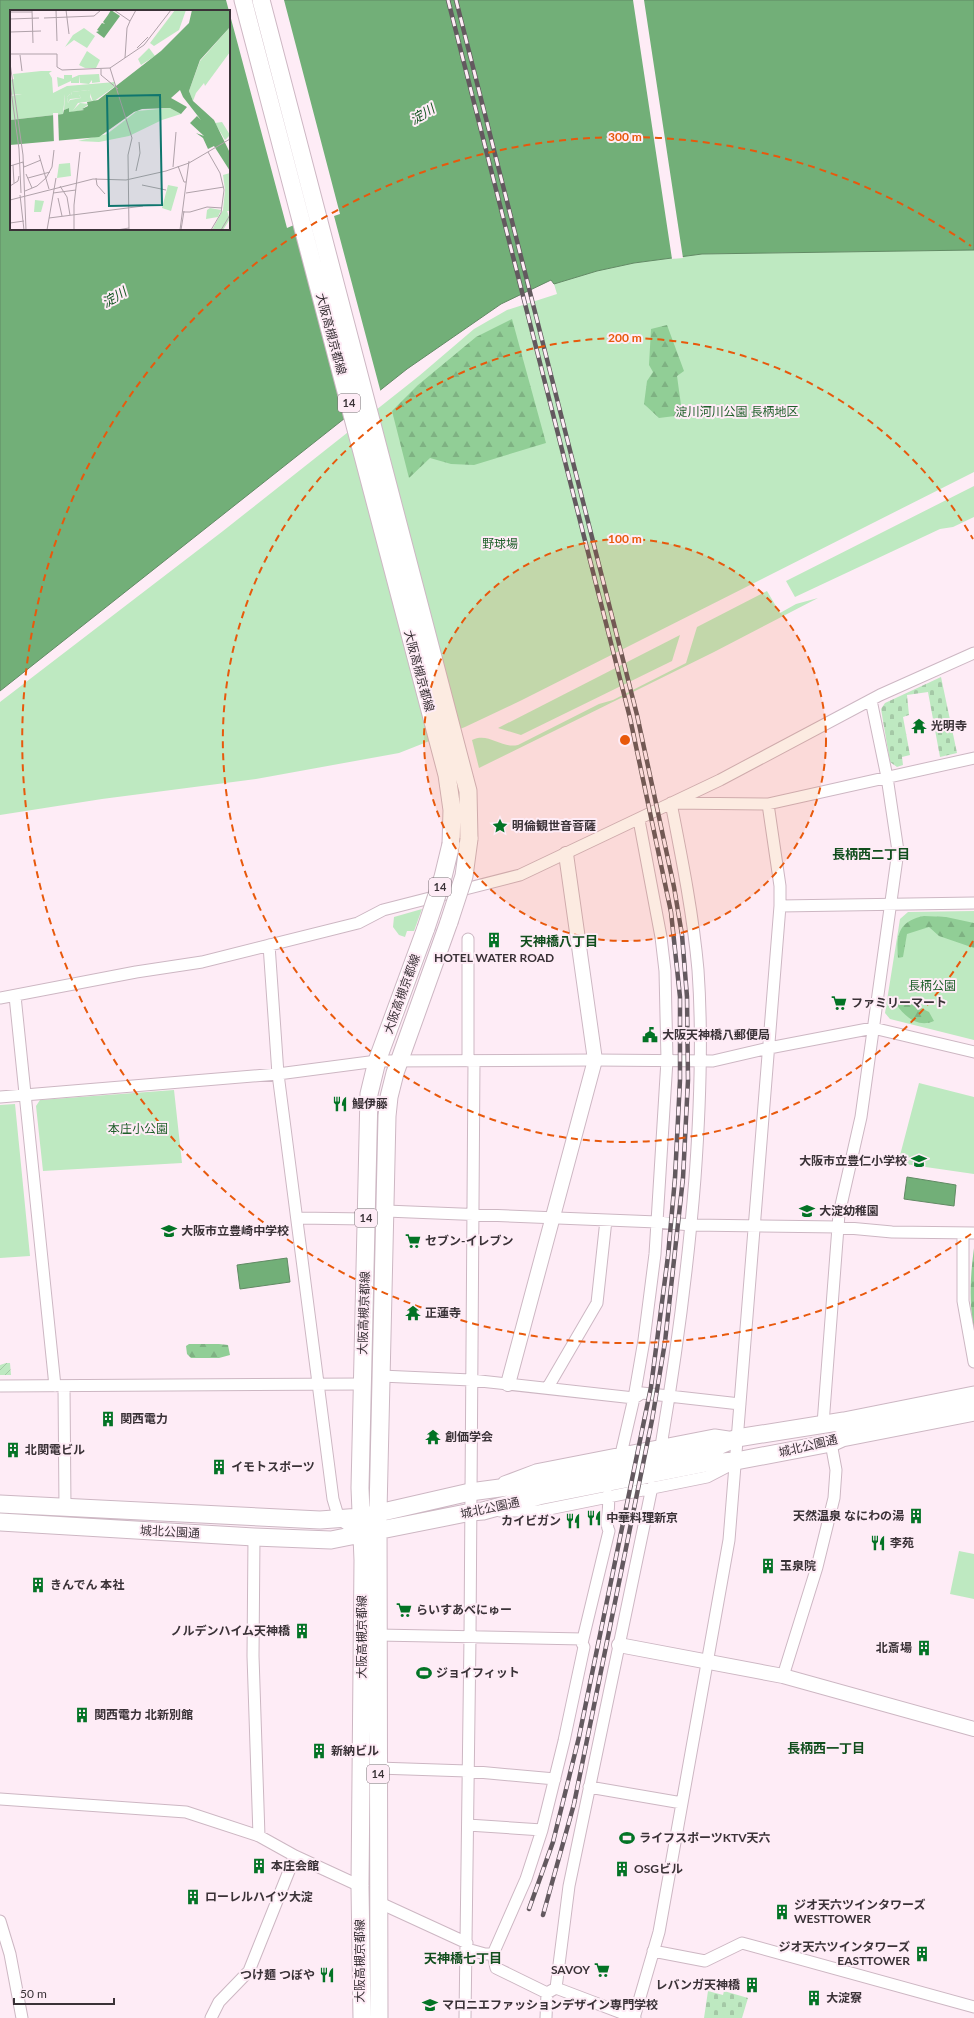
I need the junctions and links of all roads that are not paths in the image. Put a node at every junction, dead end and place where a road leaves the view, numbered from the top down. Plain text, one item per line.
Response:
1 (243, 0) edge
2 (261, 0) edge
3 (974, 653) edge
4 (870, 700) junction
5 (974, 758) edge
6 (887, 777) junction
7 (671, 803) junction
8 (768, 804) junction
9 (639, 820) junction
10 (566, 854) junction
11 (974, 903) edge
12 (891, 904) junction
13 (780, 906) junction
14 (468, 939) dead end
15 (269, 945) junction
16 (15, 996) junction
17 (0, 998) edge
18 (873, 1028) junction
19 (769, 1048) junction
20 (974, 1052) edge
21 (399, 1060) junction
22 (594, 1060) junction
23 (671, 1060) junction
24 (378, 1061) junction
25 (471, 1061) junction
26 (697, 1061) junction
27 (278, 1074) junction
28 (25, 1095) junction
29 (0, 1097) edge
30 (386, 1211) junction
31 (472, 1215) junction
32 (551, 1217) junction
33 (298, 1218) junction
34 (366, 1220) junction
35 (606, 1220) junction
36 (657, 1222) junction
37 (691, 1225) junction
38 (753, 1225) junction
39 (838, 1227) junction
40 (969, 1233) edge
41 (974, 1362) edge
42 (381, 1376) junction
43 (471, 1380) junction
44 (318, 1384) junction
45 (362, 1384) junction
46 (508, 1384) junction
47 (0, 1386) edge
48 (59, 1386) junction
49 (548, 1387) junction
50 (974, 1395) edge
51 (670, 1397) junction
52 (634, 1398) junction
53 (740, 1404) junction
54 (974, 1412) edge
55 (823, 1424) junction
56 (737, 1438) junction
57 (831, 1443) junction
58 (660, 1446) junction
59 (621, 1454) junction
60 (736, 1461) junction
61 (652, 1487) junction
62 (477, 1491) junction
63 (608, 1496) junction
64 (0, 1504) edge
65 (65, 1508) junction
66 (378, 1512) junction
67 (477, 1512) junction
68 (361, 1517) junction
69 (340, 1519) junction
70 (0, 1522) edge
71 (378, 1530) junction
72 (362, 1534) junction
73 (254, 1537) junction
74 (378, 1635) junction
75 (470, 1637) junction
76 (583, 1639) junction
77 (619, 1645) junction
78 (706, 1660) junction
79 (783, 1676) junction
80 (974, 1729) edge
81 (378, 1768) junction
82 (467, 1771) junction
83 (555, 1779) junction
84 (589, 1786) junction
85 (0, 1799) edge
86 (682, 1803) junction
87 (468, 1825) junction
88 (542, 1830) junction
89 (259, 1836) junction
90 (295, 1856) junction
91 (360, 1886) junction
92 (380, 1903) junction
93 (0, 1921) edge
94 (467, 1946) junction
95 (653, 1951) junction
96 (493, 1954) junction
97 (551, 1990) junction
98 (974, 2007) edge
99 (22, 2018) edge
100 (212, 2018) edge
101 (362, 2018) edge
102 (379, 2018) edge
103 (465, 2018) edge
104 (546, 2018) edge
105 (635, 2018) edge

1 - 24 main road, 大阪高槻京都線 / 14, bridge
2 - 21 main road, 大阪高槻京都線 / 14, bridge
3 - 4 street
4 - 6 street
4 - 7 street
5 - 6 street
6 - 8 street
6 - 12 street
7 - 8 street
7 - 9 street
7 - 26 street
8 - 13 street
9 - 10 street
9 - 23 street
10 - 15 street
10 - 22 street
11 - 12 street
12 - 13 street
12 - 18 street
13 - 19 street
14 - 25 street
15 - 16 street
15 - 27 street
16 - 17 street
16 - 28 street
18 - 19 street
18 - 20 street
18 - 39 street
19 - 26 street
19 - 38 street
21 - 24 street
21 - 25 street
21 - 30 main road, 大阪高槻京都線 / 14
22 - 23 street
22 - 25 street
22 - 32 street
23 - 26 street
23 - 36 street
24 - 27 street
24 - 34 main road, 大阪高槻京都線 / 14
25 - 31 street
26 - 37 street
27 - 28 street
27 - 33 street
28 - 29 street
28 - 48 street
30 - 31 street
30 - 42 main road, 大阪高槻京都線 / 14
31 - 32 street
31 - 43 street
32 - 35 street
32 - 46 street
33 - 34 street
33 - 44 street
34 - 45 main road, 大阪高槻京都線 / 14
35 - 36 street
35 - 49 street
36 - 37 street
36 - 52 street
37 - 38 street
37 - 51 street
38 - 39 street
38 - 53 street
39 - 40 street
39 - 55 street
40 - 41 street
42 - 43 street
42 - 66 main road, 大阪高槻京都線 / 14
43 - 46 street
43 - 62 street
44 - 45 street
44 - 48 street
44 - 69 street
45 - 68 main road, 大阪高槻京都線 / 14
46 - 49 street
47 - 48 street
48 - 65 street
49 - 52 street
50 - 55 main road, 城北公園通
51 - 52 street
51 - 53 street
51 - 58 street
52 - 59 street
53 - 56 street
54 - 57 main road, 城北公園通
55 - 56 main road, 城北公園通
56 - 58 street
56 - 60 street
56 - 62 main road, 城北公園通
57 - 60 main road, 城北公園通
57 - 79 street
58 - 59 street
59 - 62 street
60 - 61 street
60 - 67 main road, 城北公園通
60 - 78 street
61 - 63 street
61 - 77 street
62 - 66 main road, 城北公園通
62 - 67 street
63 - 67 street
63 - 76 street
64 - 65 main road, 城北公園通
65 - 69 main road, 城北公園通
66 - 68 main road, 城北公園通
66 - 71 main road, 大阪高槻京都線 / 14
67 - 71 main road, 城北公園通
67 - 75 street
68 - 69 main road, 城北公園通
68 - 72 main road, 大阪高槻京都線 / 14
69 - 72 street
70 - 73 main road, 城北公園通
71 - 72 main road, 城北公園通
71 - 74 main road, 大阪高槻京都線 / 14
72 - 73 main road, 城北公園通
72 - 91 main road, 大阪高槻京都線 / 14
73 - 89 street
74 - 75 street
74 - 81 main road, 大阪高槻京都線 / 14
75 - 76 street
75 - 82 street
76 - 83 street
77 - 78 street
77 - 84 street
78 - 79 street
78 - 86 street
79 - 80 street
81 - 82 street
81 - 92 main road, 大阪高槻京都線 / 14
82 - 83 street
82 - 87 street
83 - 88 street
84 - 86 street
84 - 97 street
85 - 89 street
86 - 95 street
87 - 88 street
87 - 94 street
88 - 96 street
89 - 90 street
90 - 91 street
90 - 100 street
91 - 101 main road, 大阪高槻京都線 / 14
92 - 94 street
92 - 102 main road, 大阪高槻京都線 / 14
93 - 99 street
94 - 96 street
94 - 103 street
95 - 98 street
95 - 105 street
96 - 97 street
97 - 104 street
97 - 105 street

